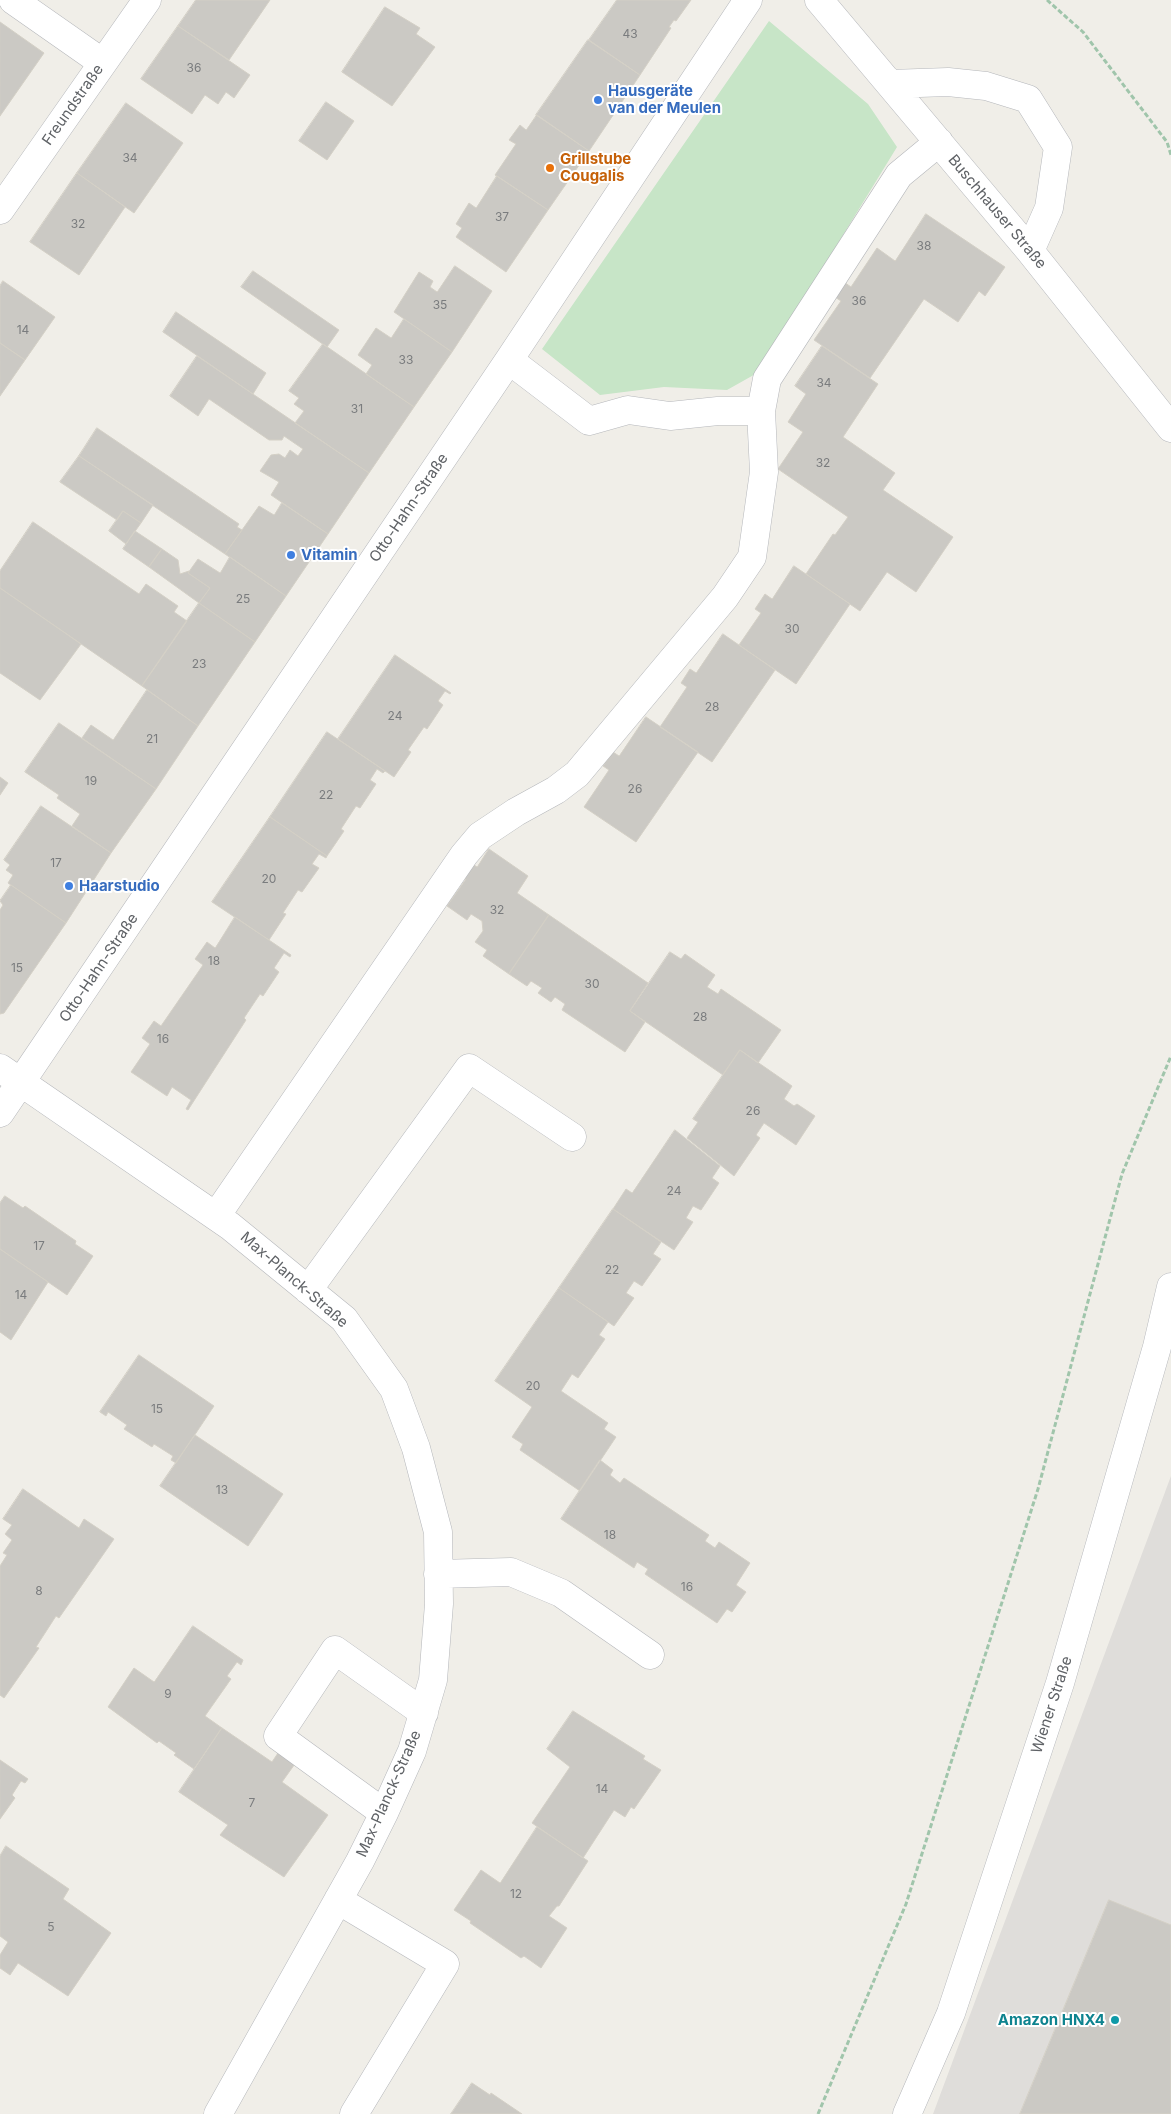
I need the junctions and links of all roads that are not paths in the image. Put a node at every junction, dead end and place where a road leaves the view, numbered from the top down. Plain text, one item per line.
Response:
1 (13, 0) edge
2 (147, 0) edge
3 (748, 0) edge
4 (819, 0) edge
5 (103, 63) junction
6 (890, 84) junction
7 (938, 142) junction
8 (0, 210) edge
9 (1030, 251) junction
10 (509, 360) junction
11 (761, 411) junction
12 (1171, 428) edge
13 (11, 1075) edge
14 (0, 1114) edge
15 (572, 1137) dead end
16 (216, 1216) junction
17 (1171, 1287) edge
18 (308, 1290) junction
19 (438, 1574) junction
20 (650, 1655) dead end
21 (424, 1713) junction
22 (384, 1813) junction
23 (338, 1900) junction
24 (218, 2114) edge
25 (354, 2114) edge
26 (906, 2114) edge

1 - 5 street
2 - 5 street, Freundstraße
3 - 10 street, Otto-Hahn-Straße
4 - 6 street, Buschhauser Straße
5 - 8 street, Freundstraße
6 - 7 street, Buschhauser Straße
6 - 9 street
7 - 9 street, Buschhauser Straße
7 - 11 street
9 - 12 street, Buschhauser Straße
10 - 11 street
10 - 13 street, Otto-Hahn-Straße
11 - 16 street
13 - 14 street, Otto-Hahn-Straße
13 - 16 street, Max-Planck-Straße
15 - 18 street
16 - 18 street, Max-Planck-Straße
17 - 26 street, Wiener Straße
18 - 19 street, Max-Planck-Straße
19 - 20 street
19 - 21 street, Max-Planck-Straße
21 - 22 street, Max-Planck-Straße
21 - 22 street
22 - 23 street, Max-Planck-Straße
23 - 24 street, Max-Planck-Straße
23 - 25 street

